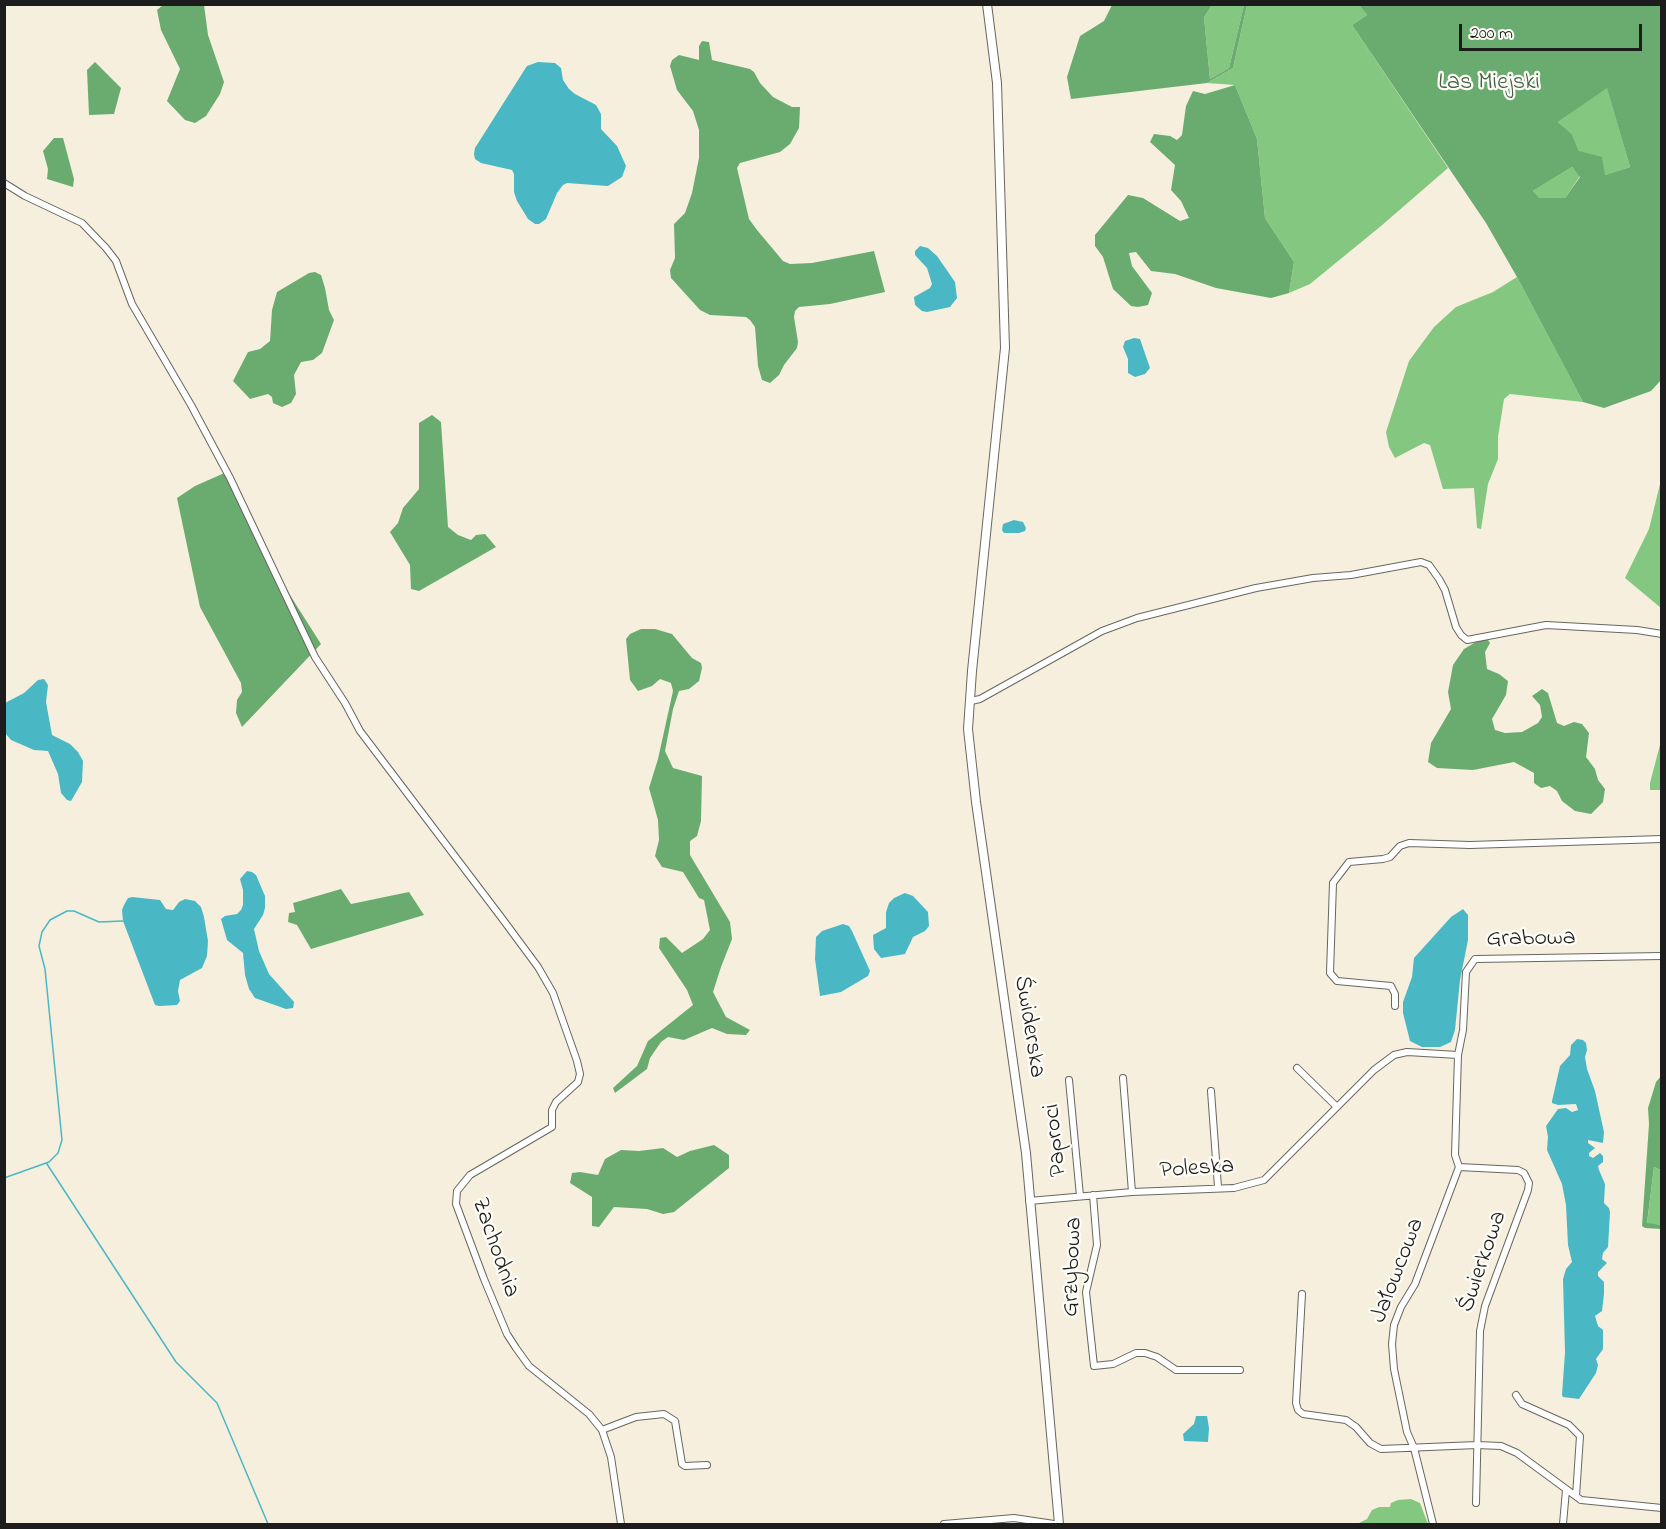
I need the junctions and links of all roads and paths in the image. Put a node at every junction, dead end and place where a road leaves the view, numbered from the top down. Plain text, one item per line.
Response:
1 (987, 4) edge
2 (4, 183) edge
3 (1658, 633) edge
4 (970, 701) junction
5 (1662, 839) edge
6 (1662, 956) edge
7 (1395, 1006) dead end
8 (1463, 1030) joint
9 (1458, 1055) junction
10 (1297, 1068) dead end
11 (1123, 1078) dead end
12 (1069, 1080) dead end
13 (1211, 1091) dead end
14 (1337, 1107) junction
15 (1459, 1167) junction
16 (1218, 1188) junction
17 (1132, 1192) junction
18 (1093, 1195) junction
19 (1080, 1196) junction
20 (1029, 1201) junction
21 (1302, 1294) dead end
22 (1240, 1370) dead end
23 (1516, 1395) dead end
24 (602, 1430) junction
25 (1477, 1445) junction
26 (1414, 1448) junction
27 (708, 1465) dead end
28 (1566, 1490) junction
29 (1576, 1497) junction
30 (1476, 1503) dead end
31 (1662, 1508) edge
32 (621, 1524) edge
33 (944, 1524) edge
34 (1054, 1524) edge
35 (1059, 1524) edge
36 (1433, 1524) edge
37 (1563, 1524) edge

1 - 4 street, Świderska
2 - 24 street, Zachodnia
3 - 4 street
4 - 20 street, Świderska
5 - 7 street
6 - 8 street, Grabowa
8 - 9 street, Jałowcowa
9 - 14 street, Poleska
9 - 15 street, Jałowcowa
10 - 14 street
11 - 17 street
12 - 19 street, Paproci
13 - 16 street
14 - 16 street, Poleska
15 - 25 street, Świerkowa
15 - 26 street, Jałowcowa
16 - 17 street, Poleska
17 - 18 street, Poleska
18 - 19 street, Poleska
18 - 22 street, Grzybowa
19 - 20 street, Poleska
20 - 35 street, Świderska
21 - 26 street
23 - 29 street
24 - 27 street
24 - 32 street, Zachodnia
25 - 26 street
25 - 28 street
25 - 30 street, Świerkowa
26 - 36 street, Jałowcowa
28 - 29 street
28 - 37 street
29 - 31 street
33 - 34 street

